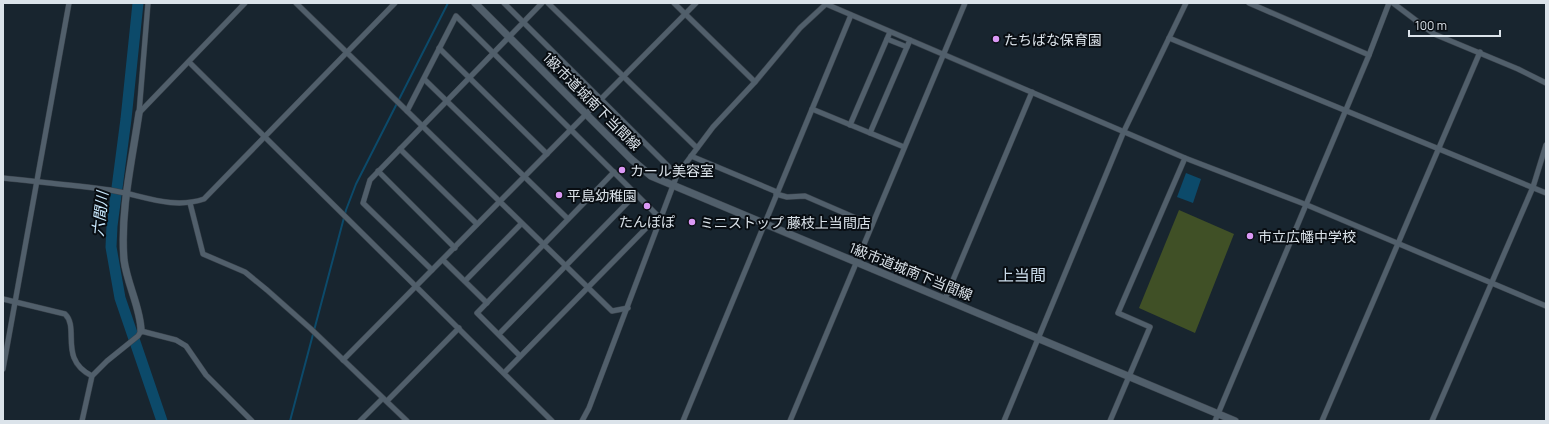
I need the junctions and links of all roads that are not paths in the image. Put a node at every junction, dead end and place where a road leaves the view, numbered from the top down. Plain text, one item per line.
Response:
1 (69, 3) edge
2 (148, 3) edge
3 (245, 3) edge
4 (296, 3) edge
5 (396, 3) edge
6 (475, 3) edge
7 (504, 3) edge
8 (542, 3) edge
9 (548, 3) edge
10 (674, 3) edge
11 (696, 3) edge
12 (965, 3) edge
13 (1186, 3) edge
14 (1249, 3) edge
15 (1389, 3) edge
16 (1393, 3) edge
17 (827, 4) edge
18 (685, 14) junction
19 (851, 15) junction
20 (523, 22) junction
21 (890, 32) junction
22 (508, 37) junction
23 (887, 38) junction
24 (1169, 38) junction
25 (910, 40) junction
26 (907, 47) junction
27 (439, 48) junction
28 (347, 52) junction
29 (493, 52) junction
30 (1480, 52) junction
31 (944, 54) junction
32 (1370, 55) junction
33 (189, 62) junction
34 (624, 76) junction
35 (469, 77) junction
36 (424, 79) junction
37 (755, 82) junction
38 (1546, 84) edge
39 (1032, 92) junction
40 (446, 100) junction
41 (601, 100) junction
42 (812, 109) junction
43 (407, 111) junction
44 (1346, 111) junction
45 (139, 113) junction
46 (587, 114) junction
47 (850, 125) junction
48 (421, 126) junction
49 (572, 130) junction
50 (1124, 131) junction
51 (870, 133) junction
52 (265, 137) junction
53 (1546, 145) edge
54 (904, 147) junction
55 (697, 148) junction
56 (1439, 148) junction
57 (400, 149) junction
58 (547, 154) junction
59 (691, 156) junction
60 (1185, 158) junction
61 (378, 171) junction
62 (614, 172) junction
63 (677, 174) junction
64 (525, 177) junction
65 (3, 178) edge
66 (37, 182) junction
67 (673, 186) junction
68 (1533, 187) junction
69 (1546, 192) edge
70 (124, 193) junction
71 (777, 193) junction
72 (636, 194) junction
73 (190, 202) junction
74 (499, 203) junction
75 (1307, 205) junction
76 (659, 217) junction
77 (568, 219) junction
78 (477, 224) junction
79 (521, 224) junction
80 (764, 224) junction
81 (872, 225) junction
82 (1399, 244) junction
83 (543, 245) junction
84 (455, 248) junction
85 (443, 260) junction
86 (856, 262) junction
87 (565, 267) junction
88 (432, 270) junction
89 (465, 281) junction
90 (1492, 283) junction
91 (417, 286) junction
92 (588, 288) junction
93 (3, 299) edge
94 (945, 299) junction
95 (15, 303) junction
96 (487, 303) junction
97 (1546, 306) edge
98 (628, 308) junction
99 (459, 328) junction
100 (140, 334) junction
101 (498, 334) junction
102 (1038, 338) junction
103 (520, 356) junction
104 (342, 360) junction
105 (3, 369) edge
106 (504, 373) junction
107 (92, 376) junction
108 (1130, 376) junction
109 (385, 400) junction
110 (1216, 417) edge
111 (82, 421) edge
112 (252, 421) edge
113 (360, 421) edge
114 (407, 421) edge
115 (552, 421) edge
116 (582, 421) edge
117 (682, 421) edge
118 (790, 421) edge
119 (1004, 421) edge
120 (1110, 421) edge
121 (1235, 421) edge
122 (1322, 421) edge
123 (1432, 421) edge

1 - 66 street
2 - 45 street
3 - 33 street
4 - 28 street
5 - 28 street
6 - 22 street, 1級市道城南下当間線
7 - 20 street
8 - 20 street
9 - 34 street
10 - 18 street
11 - 18 street
12 - 31 street
13 - 24 street
14 - 32 street
15 - 32 street
16 - 30 street
17 - 19 street
17 - 37 street
18 - 34 street
18 - 37 street
19 - 21 street
19 - 42 street
20 - 22 street
20 - 41 street
21 - 23 street
21 - 25 street
22 - 29 street
22 - 46 street, 1級市道城南下当間線
23 - 26 street
23 - 47 street
24 - 44 street
24 - 50 street
25 - 26 street
25 - 31 street
26 - 51 street
27 - 29 street
27 - 35 street
27 - 36 street
28 - 43 street
28 - 52 street
29 - 35 street
29 - 49 street
30 - 38 street
30 - 56 street
31 - 39 street
31 - 54 street
32 - 44 street
33 - 45 street
33 - 52 street
34 - 41 street
34 - 55 street
35 - 40 street
35 - 58 street
36 - 40 street
36 - 43 street
37 - 55 street
39 - 50 street
39 - 94 street
40 - 48 street
40 - 64 street
41 - 46 street
41 - 63 street
42 - 47 street
42 - 71 street
43 - 48 street
44 - 56 street
44 - 75 street
45 - 70 street
46 - 49 street
46 - 67 street, 1級市道城南下当間線
47 - 51 street
48 - 57 street
48 - 74 street
49 - 58 street
49 - 62 street
50 - 60 street
50 - 102 street
51 - 54 street
52 - 73 street
52 - 91 street
53 - 68 street
54 - 81 street
55 - 59 street
56 - 68 street
56 - 82 street
57 - 61 street
57 - 78 street
58 - 64 street
59 - 63 street
59 - 71 street
60 - 75 street
60 - 108 street
61 - 84 street
61 - 88 street
62 - 72 street
62 - 77 street
63 - 67 street
64 - 74 street
64 - 77 street
65 - 66 street
66 - 70 street
66 - 95 street
67 - 76 street
67 - 80 street, 1級市道城南下当間線
68 - 69 street
68 - 90 street
70 - 73 street
70 - 100 street
71 - 80 street
71 - 81 street
72 - 76 street
72 - 87 street
73 - 104 street
74 - 78 street
74 - 79 street
75 - 82 street
75 - 110 street
76 - 92 street
76 - 98 street
77 - 83 street
78 - 84 street
79 - 83 street
79 - 89 street
80 - 86 street, 1級市道城南下当間線
80 - 117 street
81 - 86 street
82 - 90 street
82 - 122 street
83 - 87 street
83 - 96 street
84 - 85 street
85 - 88 street
85 - 89 street
86 - 94 street, 1級市道城南下当間線
86 - 118 street
87 - 92 street
87 - 101 street
88 - 91 street
89 - 96 street
90 - 97 street
90 - 123 street
91 - 99 street
91 - 104 street
92 - 98 street
92 - 103 street
93 - 95 street
94 - 102 street, 1級市道城南下当間線
95 - 105 street
95 - 107 street
96 - 101 street
98 - 116 street
99 - 106 street
99 - 109 street
100 - 107 street
100 - 112 street
101 - 103 street
102 - 108 street, 1級市道城南下当間線
102 - 119 street
103 - 106 street
104 - 109 street
106 - 115 street
107 - 111 street
108 - 110 street, 1級市道城南下当間線
108 - 120 street
109 - 113 street
109 - 114 street
110 - 121 street, 1級市道城南下当間線

